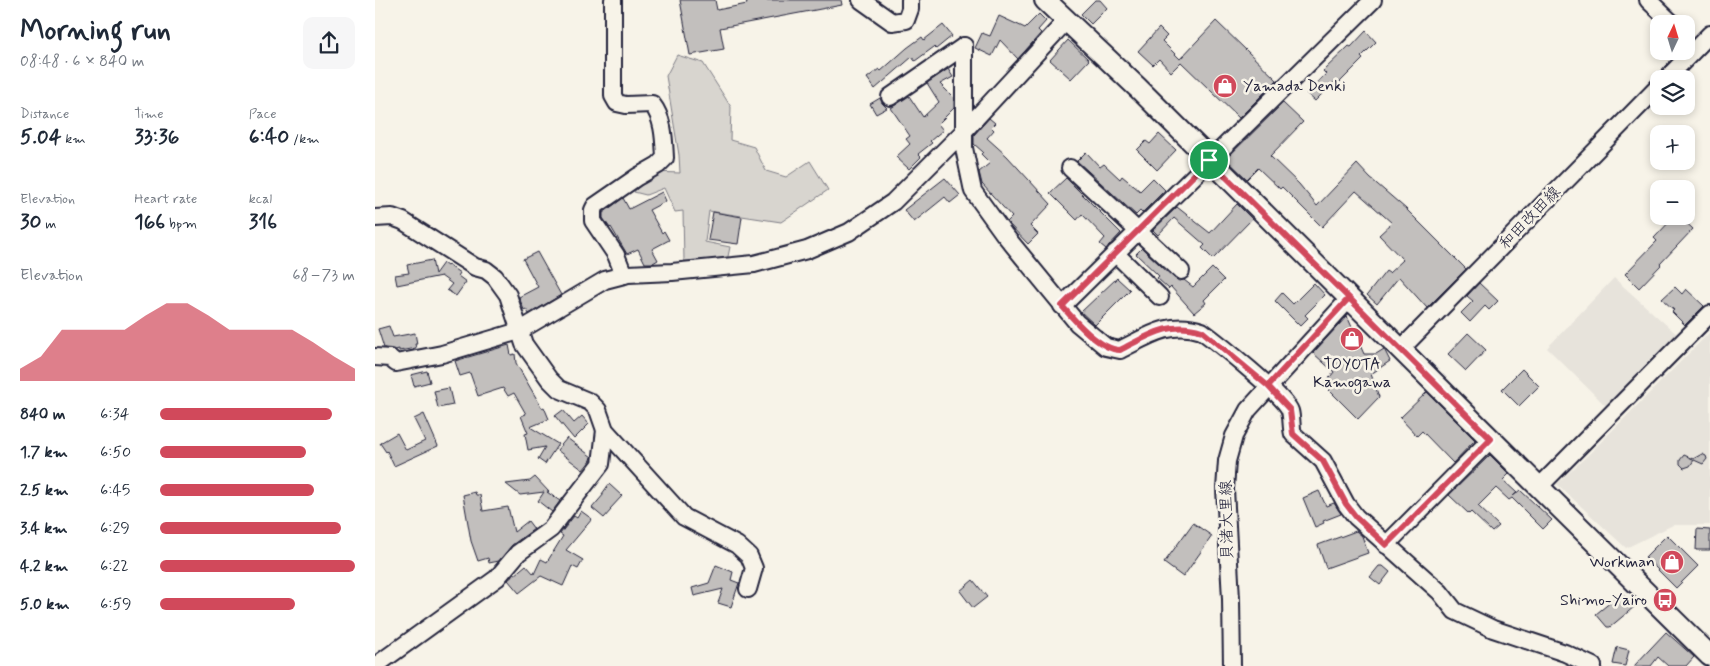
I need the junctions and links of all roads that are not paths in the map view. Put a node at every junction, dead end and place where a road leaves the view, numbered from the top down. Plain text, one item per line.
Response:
1 (613, 0) edge
2 (861, 0) edge
3 (910, 0) edge
4 (1373, 0) edge
5 (1648, 0) edge
6 (1048, 1) edge
7 (1664, 15) edge
8 (1067, 20) junction
9 (1710, 34) edge
10 (1695, 40) edge
11 (1650, 95) edge
12 (890, 97) dead end
13 (964, 131) junction
14 (1209, 160) junction
15 (1070, 168) dead end
16 (375, 218) edge
17 (1138, 231) junction
18 (1115, 253) junction
19 (1181, 271) dead end
20 (624, 275) junction
21 (1159, 297) dead end
22 (1349, 298) junction
23 (1062, 306) junction
24 (1710, 314) edge
25 (519, 331) junction
26 (1401, 349) junction
27 (375, 358) edge
28 (1268, 386) junction
29 (605, 430) junction
30 (1491, 439) junction
31 (1539, 487) junction
32 (1386, 545) junction
33 (748, 588) dead end
34 (1710, 656) edge
35 (375, 666) edge
36 (1232, 666) edge
37 (1593, 666) edge

1 - 20 street
2 - 3 street
4 - 14 street
5 - 7 street
6 - 8 main road
8 - 13 street
8 - 14 main road
9 - 10 street
11 - 26 street, 和田改田線
12 - 13 street
13 - 20 street
13 - 23 street
14 - 17 street
14 - 22 main road
15 - 17 street
16 - 25 street
17 - 18 street
17 - 19 street
18 - 21 street
18 - 23 street
20 - 25 street
22 - 26 main road
22 - 28 street, 貝渚大里線
23 - 28 street
24 - 31 street
25 - 27 street
25 - 29 street
26 - 30 main road
28 - 32 street
28 - 36 street, 貝渚大里線
29 - 33 street
29 - 35 street
30 - 31 main road
30 - 32 street
31 - 34 main road
32 - 37 street

